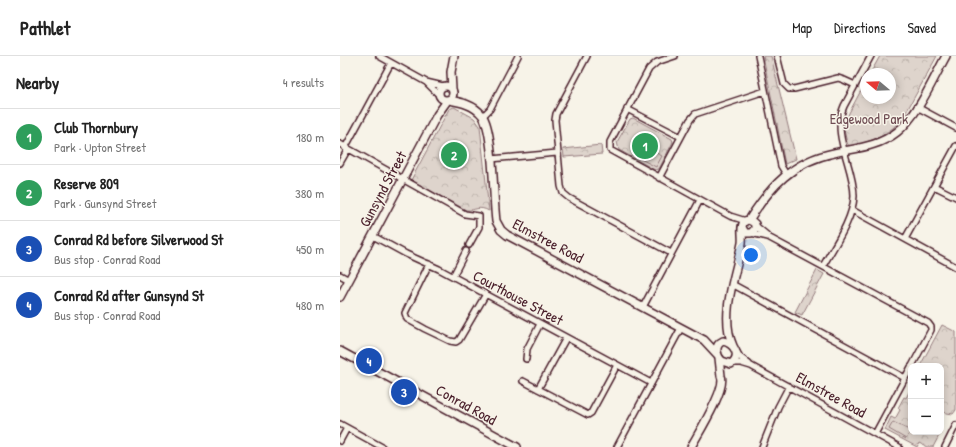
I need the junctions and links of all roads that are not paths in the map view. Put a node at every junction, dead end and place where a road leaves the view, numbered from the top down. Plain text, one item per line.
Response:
1 (379, 56) edge
2 (454, 56) edge
3 (518, 56) edge
4 (587, 56) edge
5 (675, 56) edge
6 (758, 56) edge
7 (777, 56) edge
8 (871, 56) edge
9 (946, 56) edge
10 (391, 63) junction
11 (426, 82) junction
12 (855, 86) junction
13 (449, 88) junction
14 (766, 91) junction
15 (439, 96) junction
16 (448, 100) junction
17 (466, 104) junction
18 (918, 107) junction
19 (628, 108) junction
20 (437, 115) junction
21 (482, 116) junction
22 (956, 128) edge
23 (681, 137) junction
24 (956, 146) edge
25 (344, 147) edge
26 (844, 151) junction
27 (557, 153) junction
28 (491, 159) junction
29 (340, 163) edge
30 (786, 174) junction
31 (659, 178) junction
32 (402, 179) junction
33 (934, 186) junction
34 (956, 198) edge
35 (700, 200) junction
36 (852, 210) junction
37 (748, 224) junction
38 (751, 233) junction
39 (373, 236) junction
40 (768, 237) junction
41 (905, 239) junction
42 (469, 245) dead end
43 (466, 251) dead end
44 (740, 252) junction
45 (671, 253) junction
46 (429, 264) junction
47 (823, 266) junction
48 (956, 267) edge
49 (340, 275) edge
50 (452, 276) junction
51 (349, 280) junction
52 (732, 284) junction
53 (486, 294) junction
54 (340, 297) edge
55 (643, 307) junction
56 (540, 324) junction
57 (728, 325) junction
58 (681, 328) junction
59 (566, 338) junction
60 (704, 340) junction
61 (720, 343) junction
62 (734, 347) junction
63 (340, 351) edge
64 (718, 356) junction
65 (526, 359) dead end
66 (732, 363) junction
67 (913, 363) edge
68 (618, 365) junction
69 (751, 366) junction
70 (908, 372) edge
71 (905, 378) junction
72 (722, 379) junction
73 (523, 381) dead end
74 (651, 383) junction
75 (789, 386) junction
76 (538, 389) junction
77 (340, 424) edge
78 (956, 425) edge
79 (347, 428) junction
80 (875, 434) junction
81 (340, 441) edge
82 (382, 447) edge
83 (517, 447) edge
84 (617, 447) edge
85 (692, 447) edge
86 (764, 447) edge
87 (899, 447) edge
88 (945, 447) edge

1 - 10 street
2 - 13 street
3 - 21 street
4 - 27 street
5 - 19 street
6 - 14 street
7 - 12 street
8 - 12 street
9 - 18 street
10 - 11 street
10 - 25 street
11 - 13 street
11 - 15 street
12 - 26 street
13 - 15 street, Gunsynd Street
13 - 16 street, Gunsynd Street
13 - 17 street
14 - 23 street
14 - 30 street
15 - 16 street
15 - 20 street, Gunsynd Street
16 - 17 street
16 - 20 street, Gunsynd Street
17 - 21 street
18 - 22 street
18 - 26 street
19 - 23 street
19 - 31 street
20 - 32 street, Gunsynd Street
21 - 28 street, Elmstree Road
23 - 31 street
24 - 33 street
25 - 29 street
25 - 32 street
26 - 30 street
26 - 36 street
27 - 28 street
27 - 45 street
28 - 55 street, Elmstree Road
30 - 37 street
31 - 35 street
32 - 39 street, Gunsynd Street
32 - 42 street
33 - 34 street
33 - 41 street
35 - 37 street
35 - 45 street
36 - 41 street
36 - 47 street
37 - 38 street
37 - 40 street
37 - 44 street
38 - 40 street
38 - 44 street
39 - 46 street, Courthouse Street
39 - 51 street, Gunsynd Street
40 - 47 street
41 - 48 street
43 - 50 street
44 - 52 street
45 - 55 street
46 - 50 street, Courthouse Street
46 - 53 street
47 - 67 street
49 - 51 street
50 - 53 street, Courthouse Street
51 - 54 street, Gunsynd Street
52 - 57 street
52 - 71 street
53 - 56 street, Courthouse Street
55 - 58 street, Elmstree Road
56 - 59 street, Courthouse Street
56 - 65 street
57 - 61 street
57 - 62 street
58 - 60 street, Elmstree Road
58 - 74 street
59 - 68 street, Courthouse Street
59 - 76 street
60 - 61 street, Elmstree Road
60 - 64 street, Elmstree Road
61 - 62 street
61 - 64 street
62 - 66 street
62 - 69 street, Elmstree Road
63 - 83 street, Conrad Road
64 - 66 street
64 - 72 street
66 - 69 street, Elmstree Road
66 - 72 street
68 - 74 street, Courthouse Street
68 - 76 street
69 - 75 street, Elmstree Road
70 - 71 street
71 - 80 street
72 - 85 street
73 - 76 street
74 - 84 street
75 - 80 street, Elmstree Road
75 - 86 street
77 - 79 street
78 - 88 street
79 - 81 street
79 - 82 street
80 - 87 street, Elmstree Road

